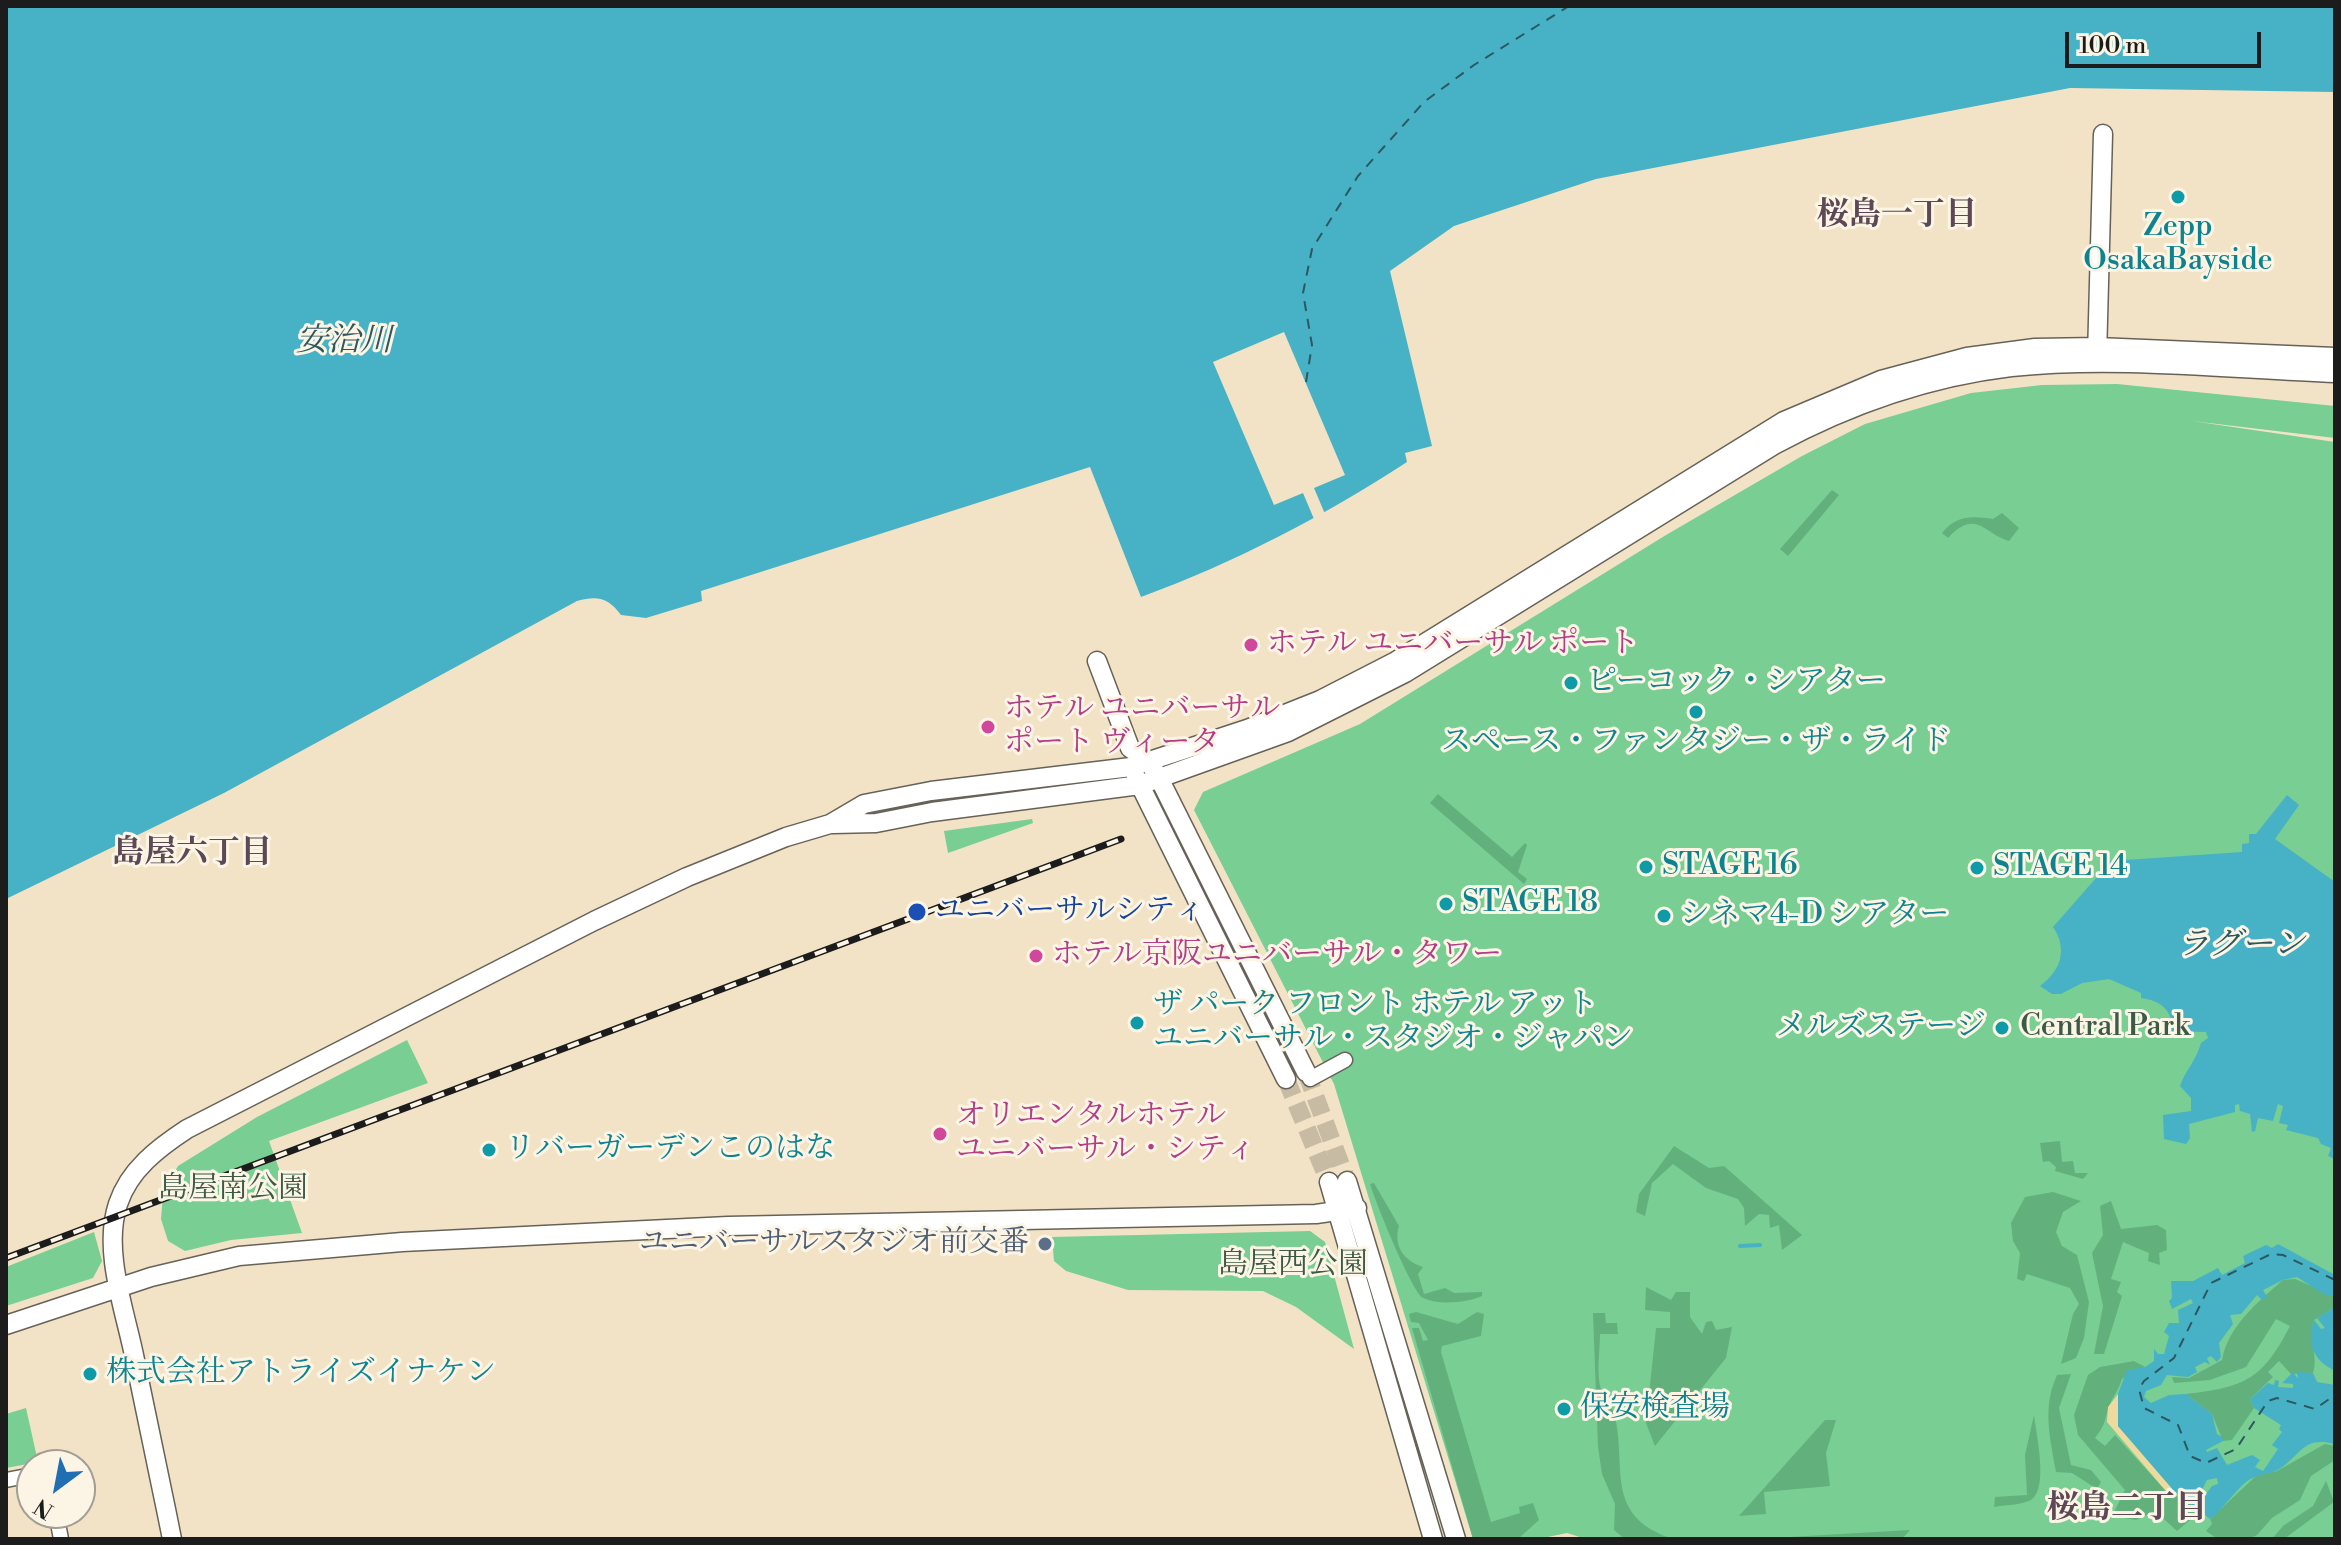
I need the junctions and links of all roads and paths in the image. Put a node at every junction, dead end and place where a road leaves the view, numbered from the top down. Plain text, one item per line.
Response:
1 (2103, 134) dead end
2 (2096, 356) junction
3 (2335, 357) edge
4 (2335, 373) edge
5 (1097, 661) dead end
6 (1140, 765) junction
7 (1160, 780) junction
8 (1140, 785) junction
9 (830, 824) junction
10 (1345, 1060) dead end
11 (1308, 1076) joint
12 (1286, 1079) tunnel mouth
13 (1357, 1208) junction
14 (1337, 1211) junction
15 (120, 1287) junction
16 (6, 1325) edge
17 (172, 1539) edge
18 (1433, 1539) edge
19 (1456, 1539) edge

1 - 2 street
2 - 3 street
2 - 4 street
2 - 6 street
2 - 7 street
5 - 6 street
6 - 7 street
6 - 8 street
6 - 9 street
7 - 8 street
7 - 11 street
8 - 9 street
8 - 12 street
9 - 15 street
10 - 11 street
13 - 14 street
13 - 14 street
13 - 19 street
14 - 15 street
14 - 18 street
15 - 16 street
15 - 17 street

